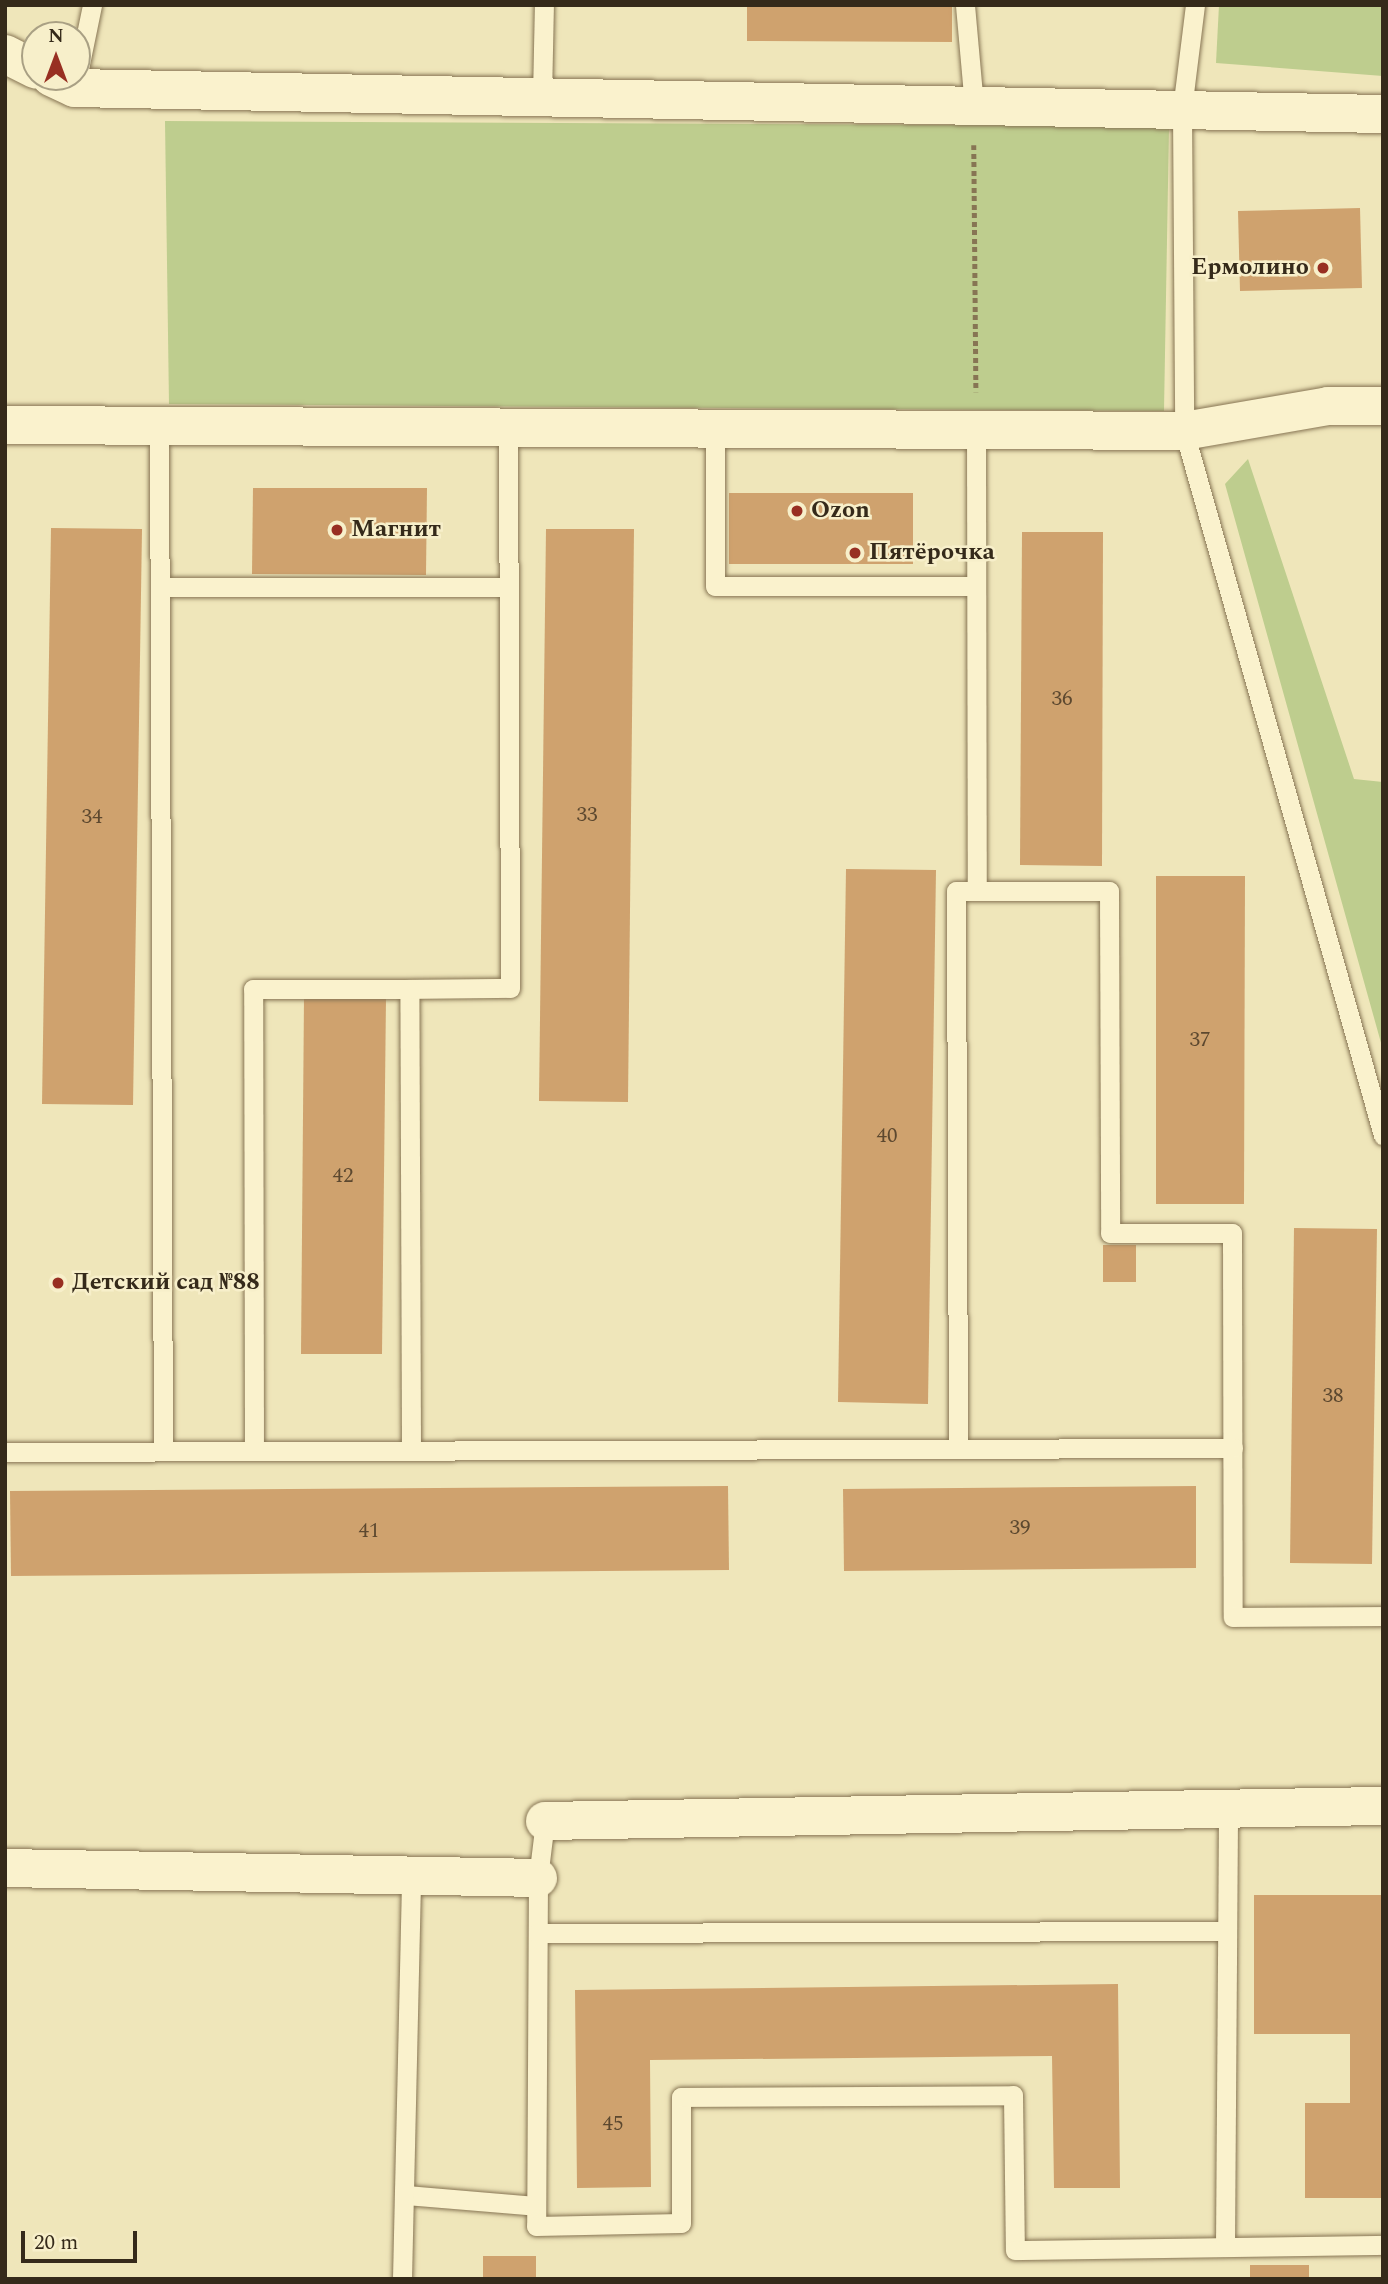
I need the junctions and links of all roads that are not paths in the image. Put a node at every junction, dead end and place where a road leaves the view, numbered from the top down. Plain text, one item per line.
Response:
1 (544, 5) edge
2 (965, 5) edge
3 (1195, 5) edge
4 (5, 54) edge
5 (21, 62) edge
6 (91, 84) edge
7 (542, 97) junction
8 (974, 106) junction
9 (1182, 110) junction
10 (1383, 114) edge
11 (1383, 406) edge
12 (5, 425) edge
13 (159, 425) junction
14 (508, 426) junction
15 (715, 428) junction
16 (976, 429) junction
17 (1184, 430) junction
18 (976, 586) junction
19 (160, 587) junction
20 (508, 587) junction
21 (977, 891) junction
22 (409, 989) junction
23 (1383, 1135) edge
24 (958, 1448) junction
25 (1233, 1448) junction
26 (411, 1450) junction
27 (163, 1451) junction
28 (254, 1451) junction
29 (5, 1452) edge
30 (1383, 1616) edge
31 (1383, 1806) edge
32 (1228, 1808) junction
33 (545, 1821) joint
34 (5, 1868) edge
35 (411, 1875) junction
36 (538, 1878) junction
37 (1227, 1931) junction
38 (538, 1933) junction
39 (406, 2196) junction
40 (536, 2206) junction
41 (1383, 2245) edge
42 (1225, 2247) junction
43 (402, 2279) edge

1 - 7 lane
2 - 8 lane
3 - 9 lane
4 - 5 street
6 - 7 street
7 - 8 street
8 - 9 street
9 - 10 street
9 - 17 lane
11 - 17 street
12 - 13 street
13 - 14 street
13 - 19 lane
14 - 15 street
14 - 20 lane
15 - 16 street
15 - 18 lane
16 - 17 street
16 - 18 lane
17 - 23 lane
18 - 21 lane
19 - 20 lane
19 - 27 lane
20 - 22 lane
21 - 24 lane
21 - 25 lane
22 - 26 lane
22 - 28 lane
24 - 25 lane
24 - 26 lane
25 - 30 lane
26 - 28 lane
27 - 28 lane
27 - 29 lane
31 - 32 street
32 - 33 street
32 - 37 lane
33 - 36 lane
34 - 35 street
35 - 36 street
35 - 39 lane
36 - 38 lane
37 - 38 lane
37 - 42 lane
38 - 40 lane
39 - 40 lane
39 - 43 lane
40 - 42 lane
41 - 42 lane

